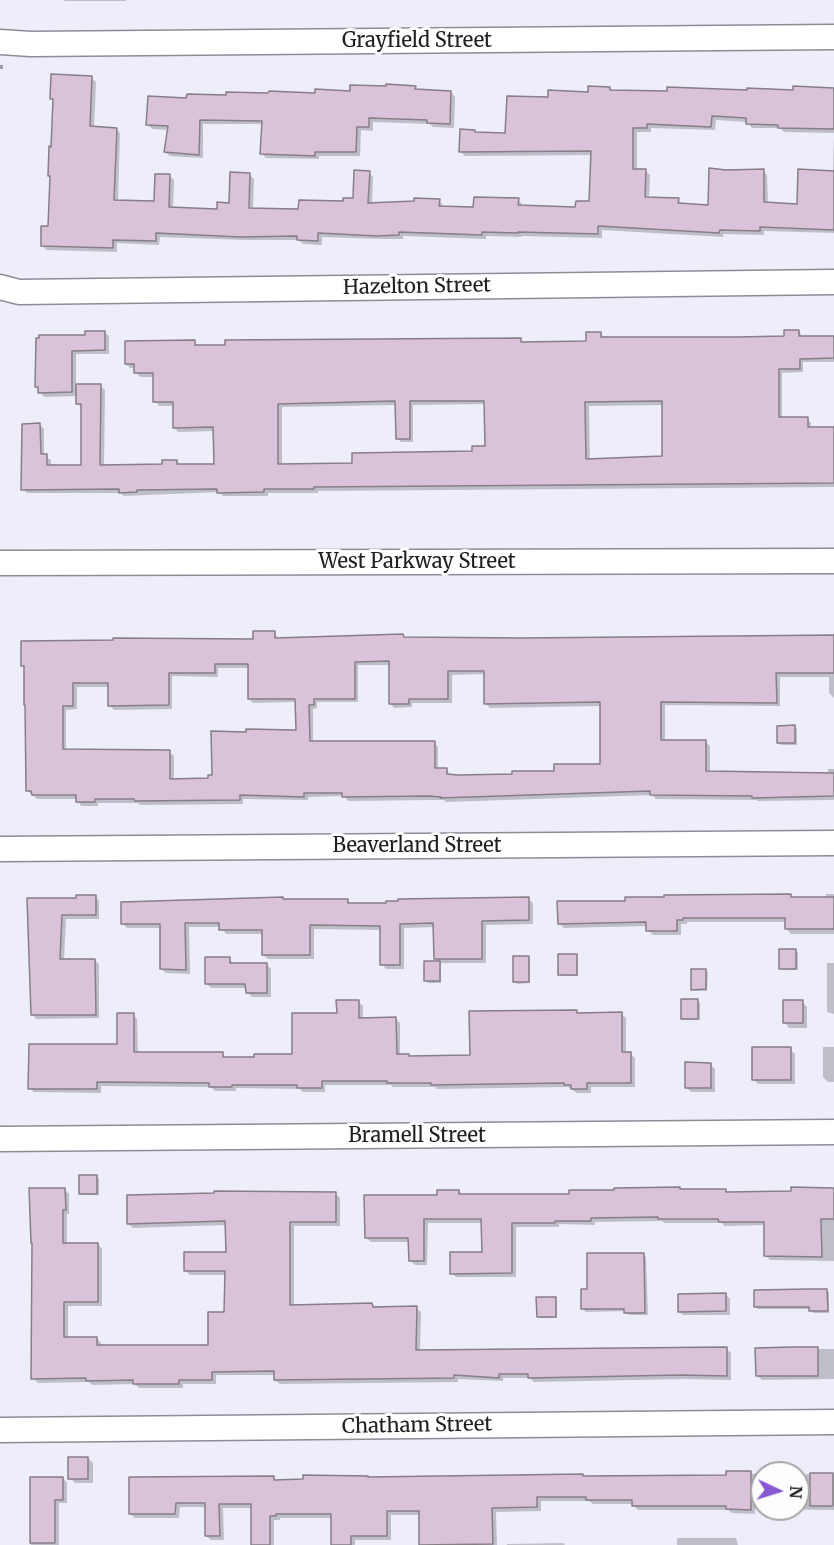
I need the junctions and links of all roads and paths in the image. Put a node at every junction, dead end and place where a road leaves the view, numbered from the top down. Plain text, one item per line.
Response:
1 (834, 38) edge
2 (0, 42) edge
3 (0, 67) edge
4 (7, 67) dead end
5 (834, 282) edge
6 (0, 287) edge
7 (834, 561) edge
8 (0, 563) edge
9 (834, 843) edge
10 (0, 849) edge
11 (834, 1132) edge
12 (0, 1139) edge
13 (834, 1422) edge
14 (0, 1430) edge

1 - 2 street, Grayfield Street
3 - 4 path
5 - 6 street, Hazelton Street
7 - 8 street, West Parkway Street
9 - 10 street, Beaverland Street
11 - 12 street, Bramell Street
13 - 14 street, Chatham Street

